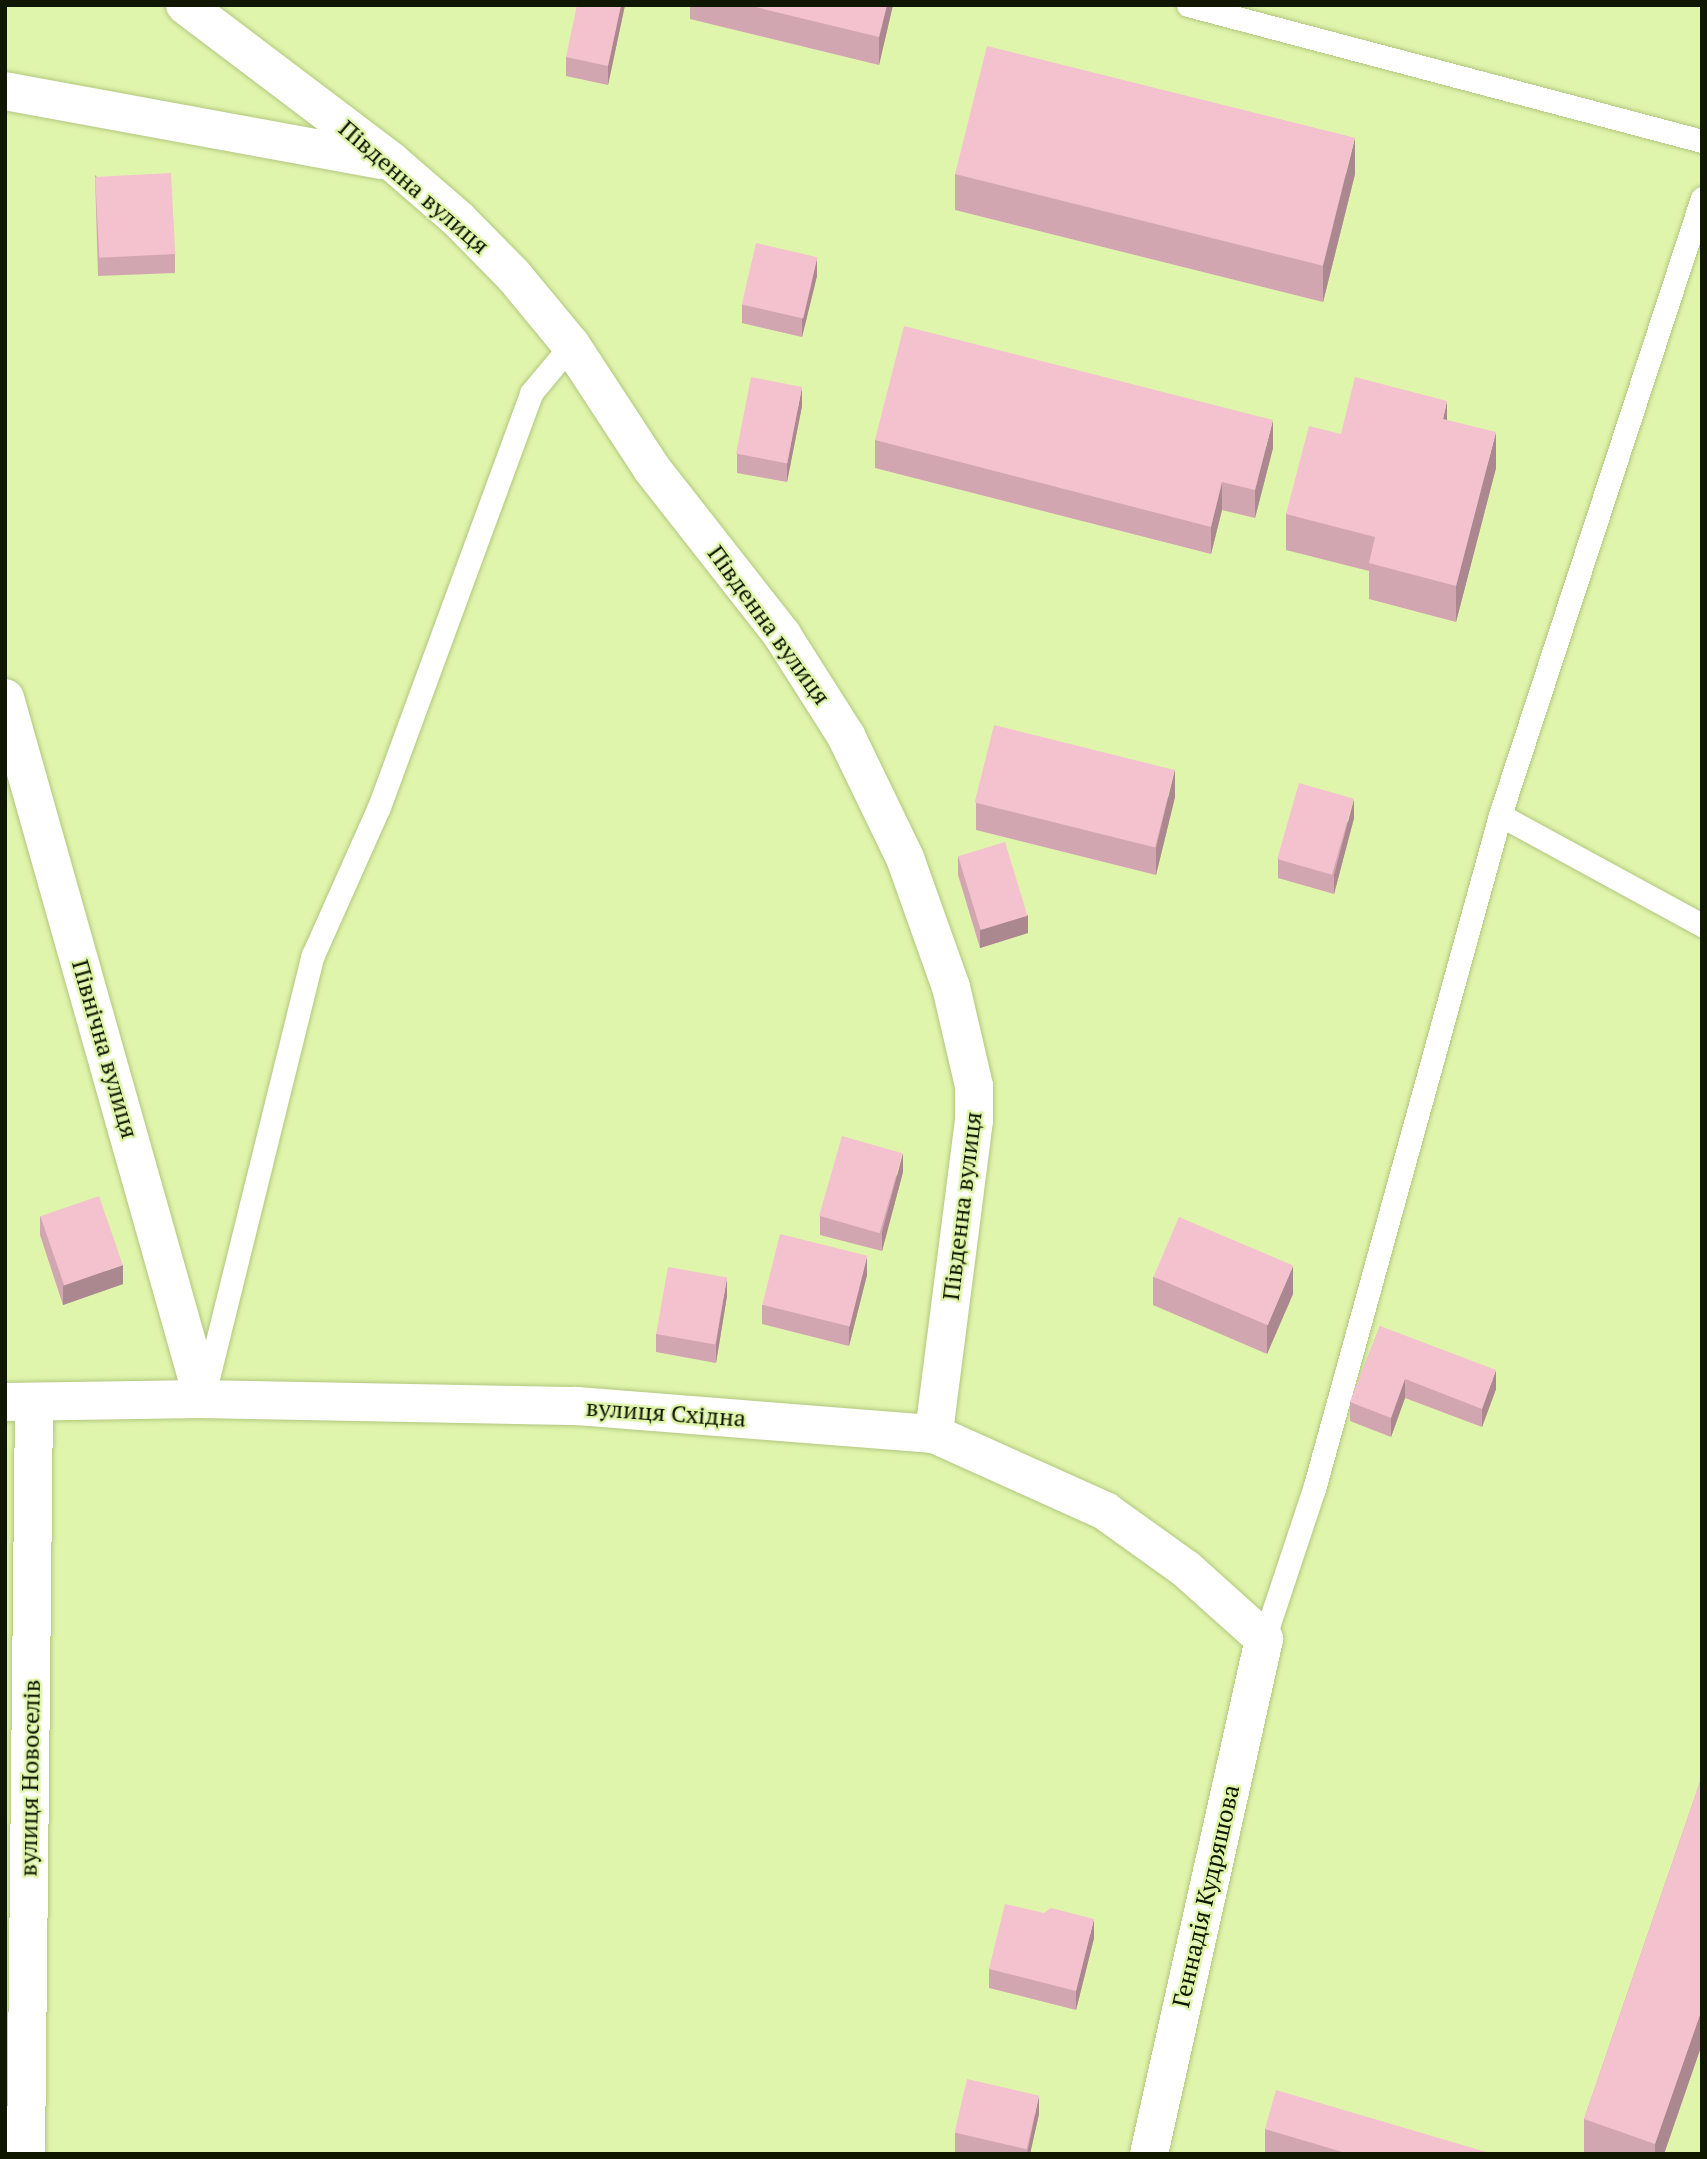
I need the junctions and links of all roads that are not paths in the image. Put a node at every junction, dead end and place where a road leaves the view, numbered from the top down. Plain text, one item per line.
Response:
1 (185, 5) edge
2 (1188, 5) edge
3 (5, 91) edge
4 (1702, 141) edge
5 (391, 161) junction
6 (1701, 205) edge
7 (571, 345) junction
8 (5, 698) edge
9 (1500, 815) junction
10 (1702, 925) edge
11 (203, 1399) junction
12 (20, 1402) edge
13 (934, 1434) junction
14 (1264, 1639) junction
15 (26, 2154) edge
16 (1149, 2154) edge

1 - 5 street, Південна вулиця
2 - 4 lane
3 - 5 street
5 - 7 street, Південна вулиця
6 - 9 lane
7 - 11 lane
7 - 13 street, Південна вулиця
8 - 11 street, Північна вулиця
9 - 10 lane
9 - 14 lane
11 - 12 street, вулиця Східна
11 - 13 street, вулиця Східна
12 - 15 street, вулиця Новоселів
13 - 14 street, вулиця Східна
14 - 16 street, Геннадія Кудряшова

